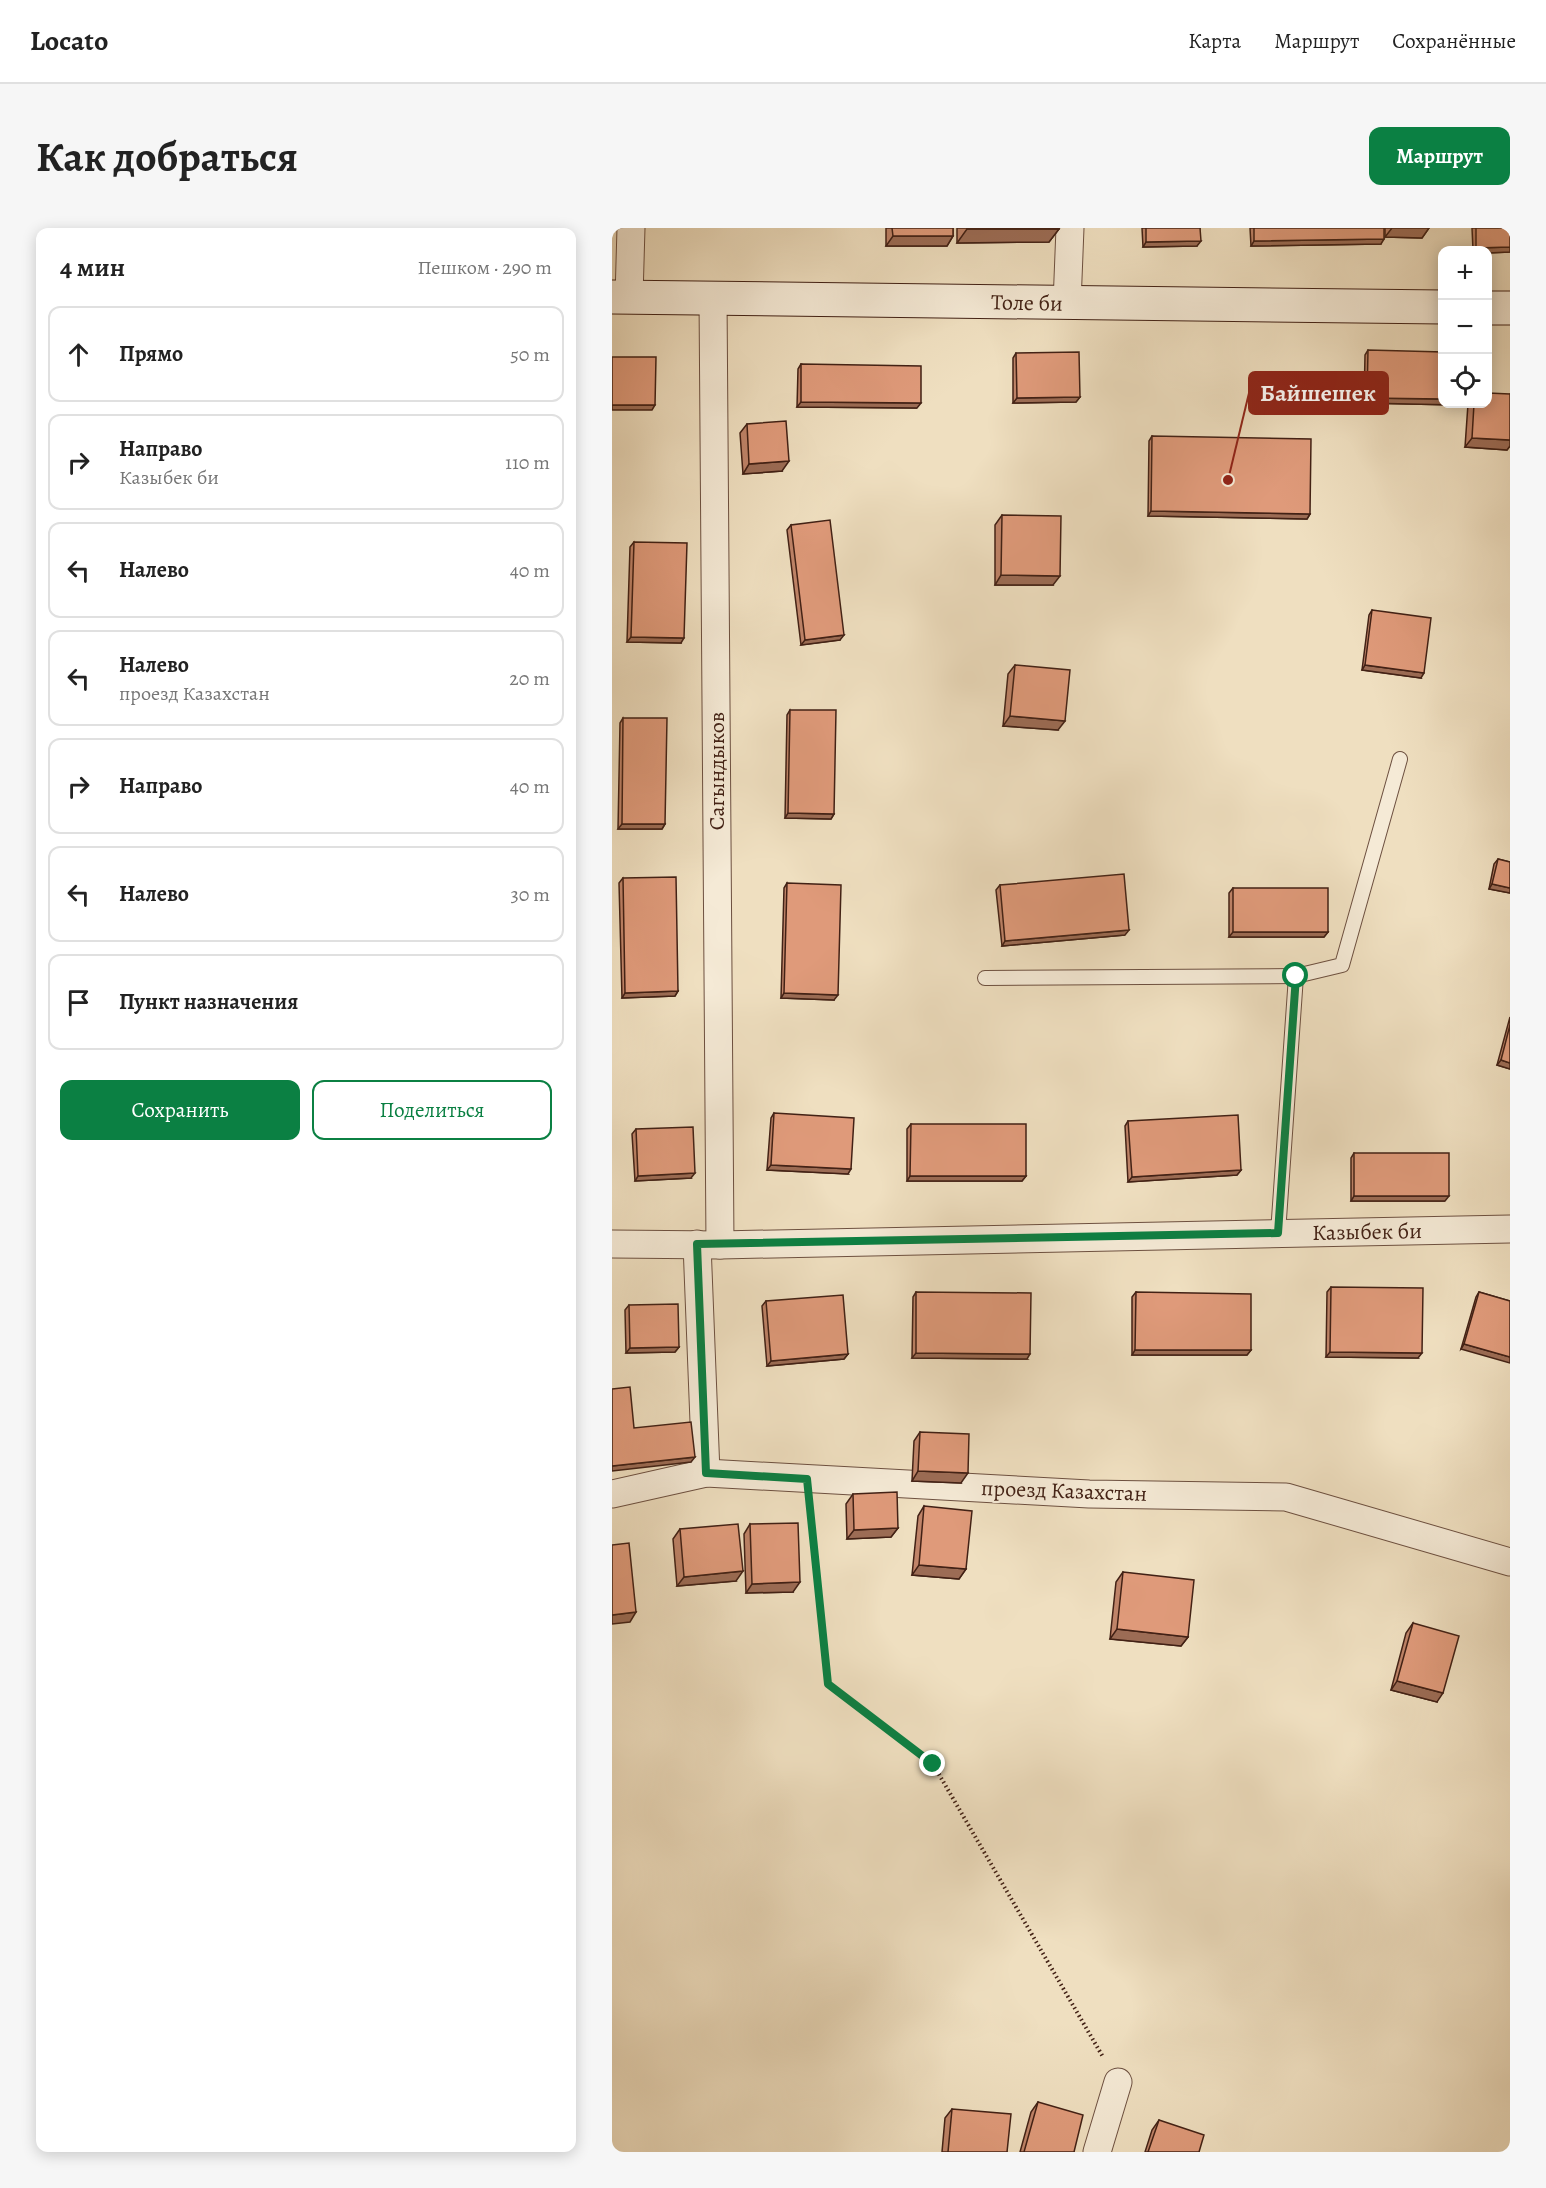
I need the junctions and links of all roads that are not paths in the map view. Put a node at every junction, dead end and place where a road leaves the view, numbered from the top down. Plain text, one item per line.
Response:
1 (631, 228) edge
2 (1070, 228) edge
3 (621, 297) edge
4 (713, 297) junction
5 (1067, 304) junction
6 (1438, 307) edge
7 (1492, 308) edge
8 (1510, 308) edge
9 (1400, 759) dead end
10 (1296, 976) junction
11 (986, 978) dead end
12 (1510, 1229) edge
13 (1278, 1233) junction
14 (612, 1244) edge
15 (709, 1245) junction
16 (706, 1473) junction
17 (612, 1494) edge
18 (1510, 1562) edge
19 (1118, 2082) road end
20 (1096, 2152) edge

1 - 3 street
2 - 5 street
3 - 4 main road, Толе би
4 - 5 main road, Толе би
4 - 15 street, Сагындыков
5 - 6 main road, Толе би
7 - 8 main road
9 - 10 lane
10 - 11 lane
10 - 13 lane
12 - 13 street, Казыбек би
13 - 15 street, Казыбек би
14 - 15 street, Казыбек би
15 - 16 street, Сагындыков
16 - 17 street, проезд Казахстан
16 - 18 street, проезд Казахстан
19 - 20 street

